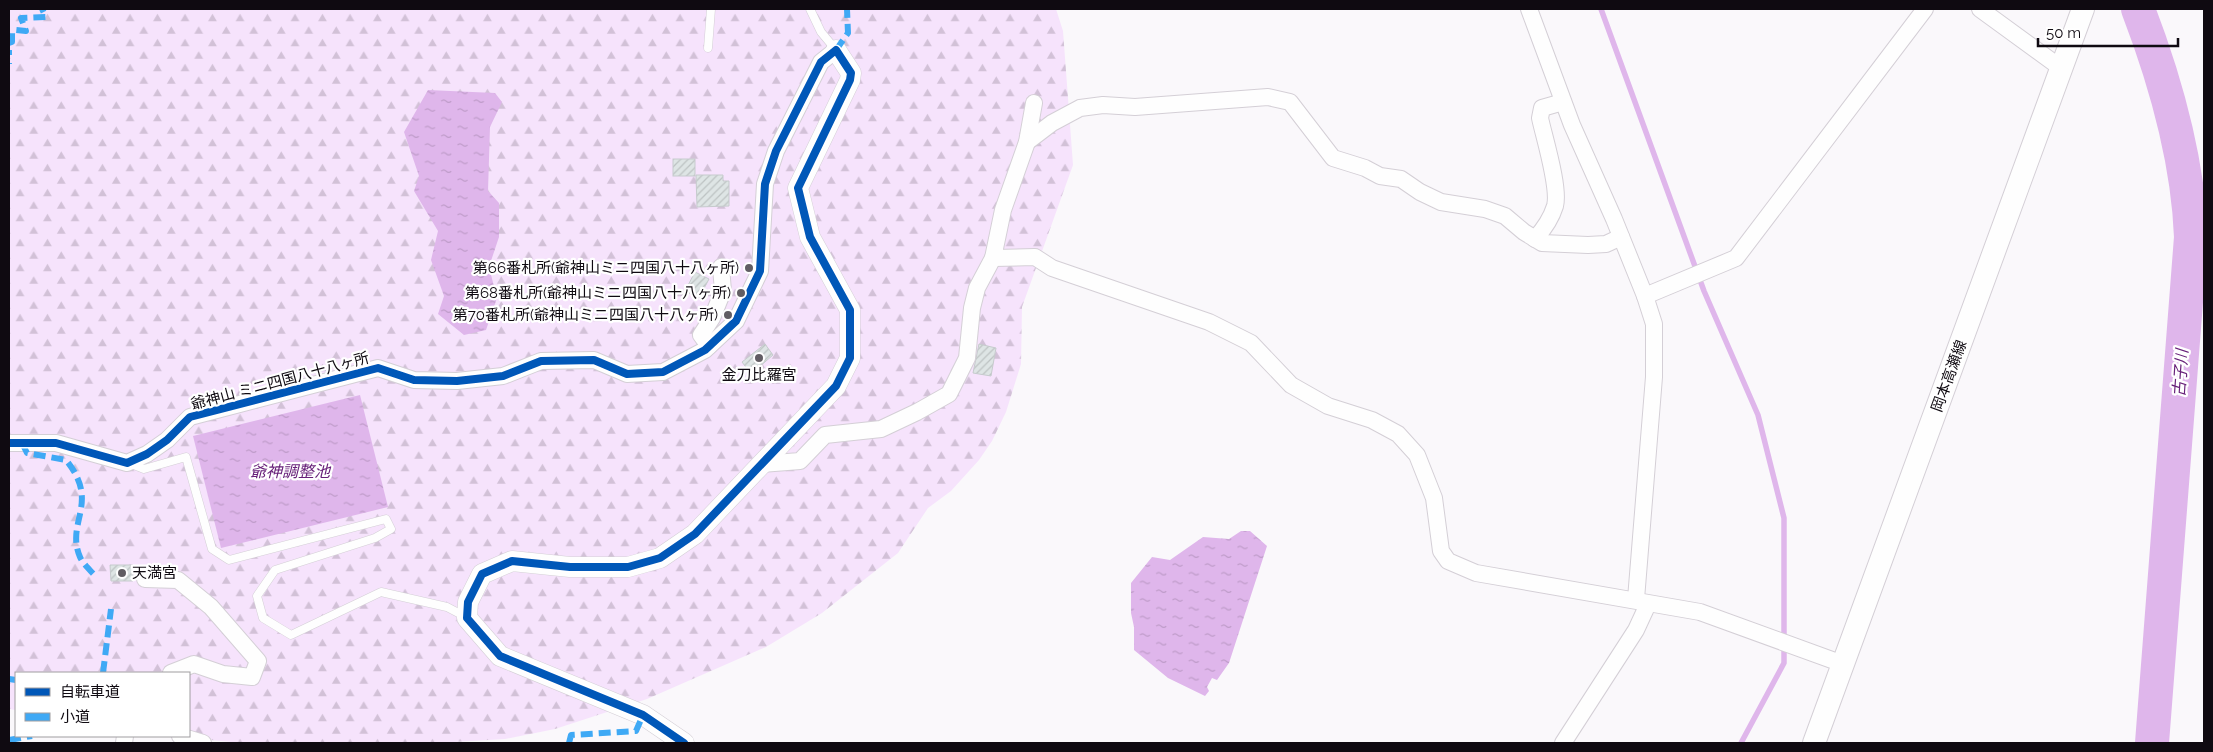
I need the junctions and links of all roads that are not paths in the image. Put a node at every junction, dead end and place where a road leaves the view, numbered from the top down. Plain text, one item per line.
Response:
1 (711, 9) edge
2 (810, 9) edge
3 (1529, 9) edge
4 (1925, 9) edge
5 (1980, 9) edge
6 (2083, 9) edge
7 (708, 48) dead end
8 (836, 50) junction
9 (2061, 68) junction
10 (1563, 102) junction
11 (1034, 103) dead end
12 (1027, 142) junction
13 (1621, 237) junction
14 (1535, 239) junction
15 (994, 258) junction
16 (721, 267) dead end
17 (1645, 296) junction
18 (709, 346) junction
19 (9, 444) edge
20 (127, 463) junction
21 (762, 464) junction
22 (145, 579) dead end
23 (1642, 602) junction
24 (468, 618) junction
25 (1843, 664) junction
26 (174, 672) edge
27 (183, 737) edge
28 (203, 743) edge
29 (684, 743) edge
30 (1563, 743) edge
31 (1814, 743) edge

1 - 7 lane
2 - 8 lane
3 - 10 street
4 - 17 street
5 - 9 street
6 - 9 main road, 岡本高瀬線
8 - 18 street, 爺神山 ミニ四国八十八ヶ所
8 - 21 street
9 - 25 main road, 岡本高瀬線
10 - 13 street
10 - 14 street
11 - 12 street
12 - 14 street
12 - 15 street
13 - 14 street
13 - 17 street
15 - 21 street
15 - 23 street
16 - 18 street
17 - 23 street
18 - 20 street, 爺神山 ミニ四国八十八ヶ所
19 - 20 street
20 - 24 lane
21 - 24 street
22 - 26 street
23 - 25 street
23 - 30 street
24 - 29 street
25 - 31 main road, 岡本高瀬線
27 - 28 street

